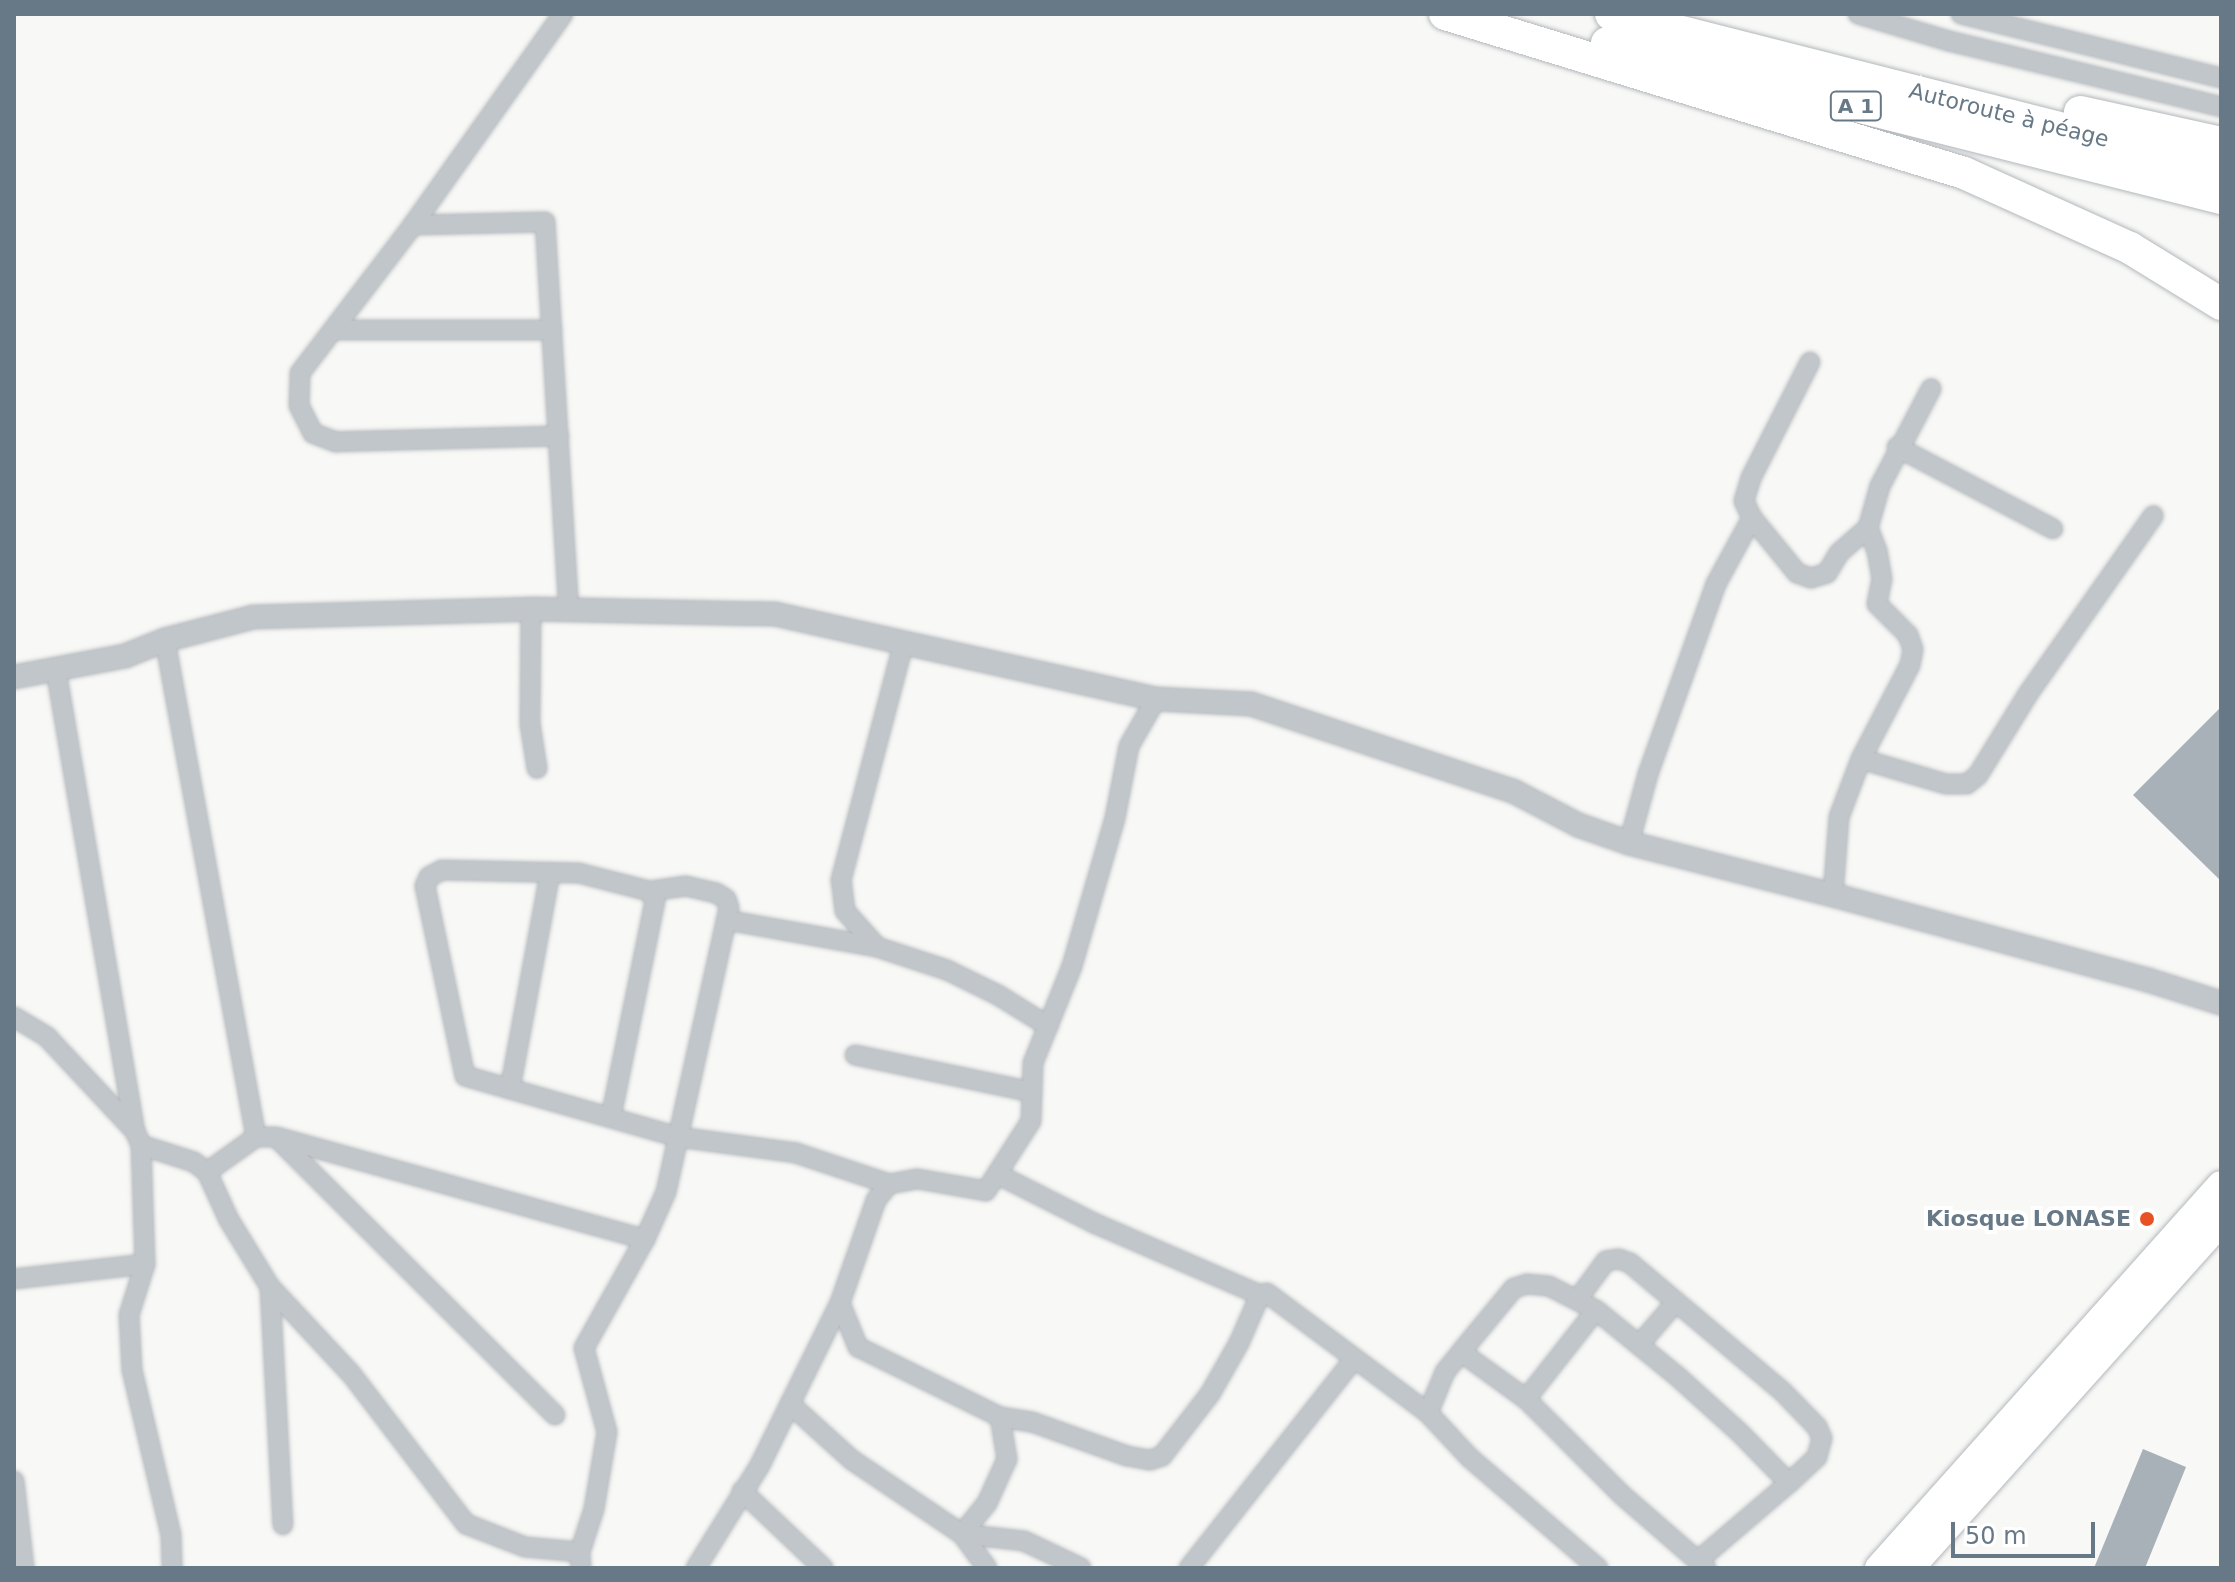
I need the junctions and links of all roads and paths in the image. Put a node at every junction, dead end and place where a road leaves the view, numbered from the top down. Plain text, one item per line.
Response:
1 (563, 14) edge
2 (1445, 14) edge
3 (1491, 14) edge
4 (1611, 14) edge
5 (1646, 14) edge
6 (1858, 14) edge
7 (1961, 14) edge
8 (2028, 23) edge
9 (2221, 78) edge
10 (2221, 107) edge
11 (2221, 143) edge
12 (2221, 169) edge
13 (2221, 198) edge
14 (413, 225) junction
15 (2221, 304) edge
16 (334, 330) junction
17 (552, 330) junction
18 (1810, 362) dead end
19 (1931, 389) dead end
20 (559, 436) junction
21 (1897, 447) junction
22 (2153, 516) dead end
23 (1752, 518) junction
24 (1868, 528) junction
25 (2053, 529) dead end
26 (531, 609) junction
27 (569, 610) junction
28 (165, 640) junction
29 (904, 642) junction
30 (56, 670) junction
31 (14, 677) edge
32 (1156, 699) junction
33 (1861, 759) junction
34 (537, 768) dead end
35 (1629, 843) junction
36 (550, 873) junction
37 (649, 891) junction
38 (1833, 895) junction
39 (726, 920) junction
40 (877, 947) junction
41 (2221, 1003) edge
42 (14, 1017) edge
43 (1048, 1026) junction
44 (855, 1055) dead end
45 (510, 1089) junction
46 (1032, 1092) junction
47 (611, 1117) junction
48 (256, 1137) junction
49 (276, 1137) junction
50 (678, 1137) junction
51 (138, 1138) junction
52 (207, 1172) junction
53 (997, 1174) junction
54 (889, 1184) junction
55 (2221, 1185) edge
56 (2221, 1221) edge
57 (645, 1239) junction
58 (145, 1264) junction
59 (14, 1279) edge
60 (270, 1287) junction
61 (1260, 1295) junction
62 (1577, 1300) junction
63 (840, 1303) junction
64 (1675, 1303) junction
65 (1596, 1310) junction
66 (1639, 1345) junction
67 (1461, 1352) junction
68 (1354, 1359) junction
69 (1526, 1399) junction
70 (790, 1404) junction
71 (1428, 1413) junction
72 (555, 1415) dead end
73 (1000, 1417) junction
74 (14, 1481) edge
75 (1789, 1483) junction
76 (742, 1491) junction
77 (16, 1518) edge
78 (283, 1525) dead end
79 (962, 1534) junction
80 (580, 1560) edge
81 (1703, 1564) edge
82 (24, 1568) edge
83 (172, 1568) edge
84 (696, 1568) edge
85 (823, 1568) edge
86 (987, 1568) edge
87 (1081, 1568) edge
88 (1189, 1568) edge
89 (1598, 1568) edge
90 (1879, 1568) edge
91 (1910, 1568) edge

1 - 14 street
2 - 15 highway
3 - 13 highway, A 1
4 - 12 highway, Autoroute à péage / A 1
5 - 11 highway
6 - 10 street
7 - 8 street
8 - 9 street
14 - 16 street
14 - 17 street
16 - 17 street
16 - 20 street
17 - 20 street
18 - 23 street
19 - 21 street
20 - 27 street
21 - 24 street
21 - 25 street
22 - 33 street
23 - 24 street
23 - 35 street
24 - 33 street
26 - 27 street
26 - 28 street
26 - 34 street
27 - 29 street
28 - 30 street
28 - 48 street
29 - 32 street
29 - 40 street
30 - 31 street
30 - 51 street
32 - 35 street
32 - 43 street
33 - 38 street
35 - 38 street
36 - 37 street
36 - 45 street
36 - 45 street
37 - 39 street
37 - 47 street
38 - 41 street
39 - 40 street
39 - 50 street
40 - 43 street
42 - 51 street
43 - 46 street
44 - 46 street
45 - 47 street
46 - 53 street
47 - 50 street
48 - 49 street
48 - 52 street
49 - 57 street
49 - 72 street
50 - 54 street
50 - 57 street
51 - 52 street
51 - 58 street
52 - 60 street
53 - 54 street
53 - 61 street
54 - 63 street
55 - 90 main road
56 - 91 main road
57 - 80 street
58 - 59 street
58 - 83 street
60 - 78 street
60 - 80 street
61 - 68 street
61 - 73 street
62 - 64 street
62 - 65 street
62 - 67 street
63 - 70 street
63 - 73 street
64 - 66 street
64 - 75 street
65 - 66 street
65 - 69 street
66 - 75 street
67 - 69 street
67 - 71 street
68 - 71 street
68 - 88 street
69 - 81 street
70 - 76 street
70 - 79 street
71 - 89 street
73 - 79 street
74 - 77 street
75 - 81 street
76 - 84 street
76 - 85 street
77 - 82 street
79 - 86 street
79 - 87 street

